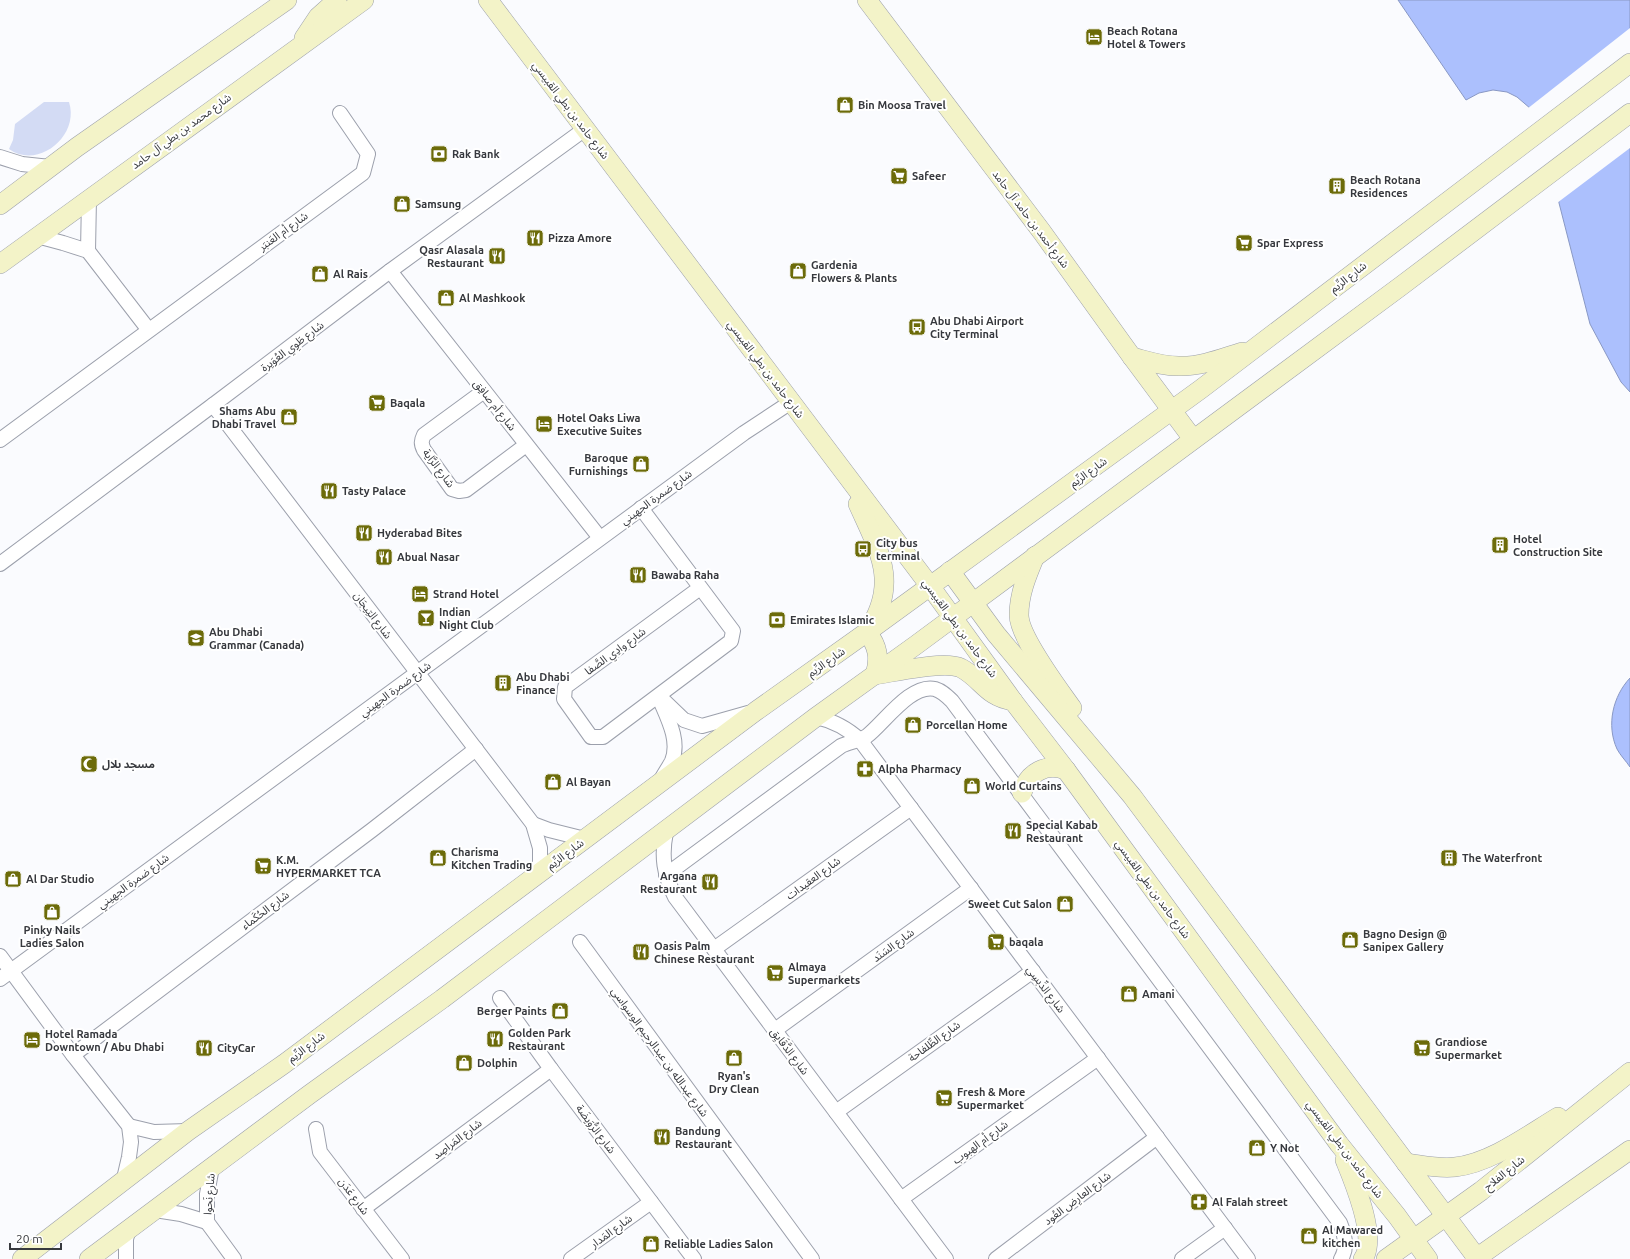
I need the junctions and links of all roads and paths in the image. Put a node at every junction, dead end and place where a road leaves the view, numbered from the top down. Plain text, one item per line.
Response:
1 (287, 0) edge
2 (337, 0) edge
3 (364, 0) edge
4 (488, 0) edge
5 (867, 0) edge
6 (300, 46) junction
7 (1630, 63) edge
8 (340, 113) dead end
9 (1630, 113) edge
10 (585, 129) junction
11 (0, 157) edge
12 (50, 168) junction
13 (88, 198) junction
14 (0, 205) edge
15 (37, 236) junction
16 (88, 251) junction
17 (0, 264) edge
18 (390, 271) junction
19 (148, 329) junction
20 (1257, 348) junction
21 (1132, 358) junction
22 (484, 391) junction
23 (791, 402) junction
24 (214, 405) junction
25 (1172, 411) junction
26 (1193, 439) junction
27 (0, 440) edge
28 (526, 445) junction
29 (846, 474) junction
30 (641, 508) junction
31 (600, 538) junction
32 (1036, 555) junction
33 (0, 564) edge
34 (950, 571) junction
35 (930, 586) junction
36 (700, 588) junction
37 (973, 602) junction
38 (952, 617) junction
39 (867, 632) junction
40 (418, 672) junction
41 (875, 675) junction
42 (659, 696) junction
43 (1012, 701) junction
44 (756, 711) junction
45 (816, 717) junction
46 (860, 740) junction
47 (476, 749) junction
48 (1066, 770) junction
49 (659, 784) junction
50 (1022, 793) junction
51 (1132, 796) junction
52 (911, 808) junction
53 (534, 824) junction
54 (666, 832) junction
55 (585, 839) junction
56 (540, 873) junction
57 (666, 875) junction
58 (971, 888) junction
59 (580, 942) dead end
60 (714, 949) junction
61 (0, 956) edge
62 (1033, 971) junction
63 (5, 975) edge
64 (500, 998) dead end
65 (775, 1030) junction
66 (73, 1055) junction
67 (1098, 1058) junction
68 (551, 1069) junction
69 (1624, 1077) edge
70 (836, 1112) junction
71 (128, 1126) junction
72 (316, 1129) dead end
73 (188, 1131) junction
74 (1157, 1137) junction
75 (1339, 1144) junction
76 (1630, 1150) edge
77 (1406, 1163) junction
78 (212, 1167) junction
79 (123, 1183) junction
80 (901, 1199) junction
81 (651, 1202) junction
82 (363, 1208) junction
83 (155, 1210) junction
84 (1446, 1216) junction
85 (207, 1222) junction
86 (1225, 1228) junction
87 (128, 1229) junction
88 (1414, 1239) junction
89 (1476, 1258) edge
90 (22, 1259) edge
91 (89, 1259) edge
92 (126, 1259) edge
93 (234, 1259) edge
94 (402, 1259) edge
95 (571, 1259) edge
96 (694, 1259) edge
97 (812, 1259) edge
98 (946, 1259) edge
99 (996, 1259) edge
100 (1182, 1259) edge
101 (1248, 1259) edge
102 (1341, 1259) edge
103 (1363, 1259) edge
104 (1386, 1259) edge
105 (1428, 1259) edge

1 - 12 main road
2 - 6 main road
3 - 6 main road, شارع محمد بن بطي آل حامد
4 - 10 main road, شارع حامد بن بطي القبيسي
5 - 21 main road, شارع أحمد بن حامد آل حامد
6 - 13 main road, شارع محمد بن بطي آل حامد
7 - 20 main road, شارع الرِّيم
8 - 19 street, شارع أم العَنبَر
9 - 26 main road
10 - 18 street, شارع طَوِي العُوَيرة
10 - 23 main road, شارع حامد بن بطي القبيسي
11 - 12 street
12 - 14 main road
13 - 15 main road, شارع محمد بن بطي آل حامد
13 - 16 street
15 - 16 street
15 - 17 main road, شارع محمد بن بطي آل حامد
16 - 19 street
18 - 22 street, شارع أم صافِق
18 - 24 street, شارع طَوِي العُوَيرة
19 - 27 street, شارع أم العَنبَر
20 - 21 main road
20 - 25 main road, شارع الرِّيم
21 - 25 main road, شارع أحمد بن حامد آل حامد
22 - 28 street, شارع أم صافِق
22 - 28 street, شارع الرَّاية
23 - 29 main road, شارع حامد بن بطي القبيسي
23 - 30 street, شارع ضمرة الجهيني
24 - 33 street, شارع طَوِي العُوَيرة
24 - 40 street, شارع التِيجَان
25 - 26 main road, شارع أحمد بن حامد آل حامد
25 - 34 main road, شارع الرِّيم
26 - 32 main road
28 - 31 street, شارع أم صافِق
29 - 35 main road, شارع حامد بن بطي القبيسي
29 - 39 main road
30 - 31 street, شارع ضمرة الجهيني
30 - 36 street, شارع وادِي الصَّفا
31 - 40 street, شارع ضمرة الجهيني
32 - 37 main road
32 - 51 main road
34 - 35 main road, شارع الرِّيم
34 - 37 main road
35 - 38 main road, شارع حامد بن بطي القبيسي
35 - 39 main road, شارع الرِّيم
36 - 42 street, شارع وادِي الصَّفا
36 - 42 street, شارع وادِي الصَّفا
37 - 38 main road
37 - 51 main road
38 - 41 main road
38 - 43 main road, شارع حامد بن بطي القبيسي
39 - 41 main road
39 - 44 main road, شارع الرِّيم
40 - 47 street, شارع التِيجَان
40 - 63 street, شارع ضمرة الجهيني
41 - 43 main road
41 - 45 main road
42 - 44 street
42 - 49 street
43 - 48 main road, شارع حامد بن بطي القبيسي
44 - 49 main road, شارع الرِّيم
45 - 46 street, شارع الدِّبسِي
45 - 54 main road
46 - 50 street
46 - 52 street, شارع الدِّبسِي
46 - 57 street
47 - 53 street, شارع التِيجَان
47 - 66 street, شارع الحُكَماء
48 - 50 main road
48 - 75 main road, شارع حامد بن بطي القبيسي
49 - 55 main road, شارع الرِّيم
50 - 102 street
51 - 77 main road
52 - 58 street, شارع الدِّبسِي
52 - 60 street, شارع العقيدات
53 - 55 street
53 - 56 street, شارع التِيجَان
54 - 57 street, شارع الدَّقَايِق
54 - 78 main road
55 - 56 main road, شارع الرِّيم
56 - 73 main road, شارع الرِّيم
57 - 60 street, شارع الدَّقَايِق
58 - 62 street, شارع الدِّبسِي
58 - 65 street, شارع السَنَد
59 - 97 street, شارع عبدالله بن عبدالرحيم الوسواسي
60 - 65 street, شارع الدَّقَايِق
61 - 63 street
62 - 67 street, شارع الدِّبسِي
62 - 70 street, شارع الطِّلفاحة
63 - 66 street
64 - 68 street, شارع الرُّوَيضَة
65 - 70 street, شارع الدَّقَايِق
66 - 71 street
67 - 74 street, شارع الدِّبسِي
67 - 80 street, شارع أم الهبوب
68 - 81 street, شارع الرُّوَيضَة
68 - 82 street, شارع المَراصِد
69 - 77 main road
69 - 84 main road, شارع الفلاح
70 - 80 street, شارع الدَّقَايِق
71 - 73 street
71 - 79 street
72 - 82 street, شارع عَدَن
73 - 79 main road, شارع الرِّيم
74 - 86 street, شارع الدِّبسِي
74 - 99 street, شارع العارِض العُود
75 - 88 main road, شارع حامد بن بطي القبيسي
75 - 103 main road
76 - 89 main road
77 - 84 main road
78 - 83 main road
78 - 85 street, شارع نَحوا
79 - 90 main road, شارع الرِّيم
80 - 98 street, شارع الدَّقَايِق
81 - 95 street, شارع المَدار
81 - 96 street, شارع الرُّوَيضَة
82 - 94 street, شارع عَدَن
83 - 85 street, شارع نَحوا
83 - 87 main road
84 - 88 main road, شارع الفلاح
84 - 89 main road
85 - 93 street, شارع نَحوا
86 - 100 street
86 - 101 street, شارع الدِّبسِي
87 - 91 main road
87 - 92 street
88 - 104 main road, شارع الفلاح
88 - 105 main road, شارع حامد بن بطي القبيسي

